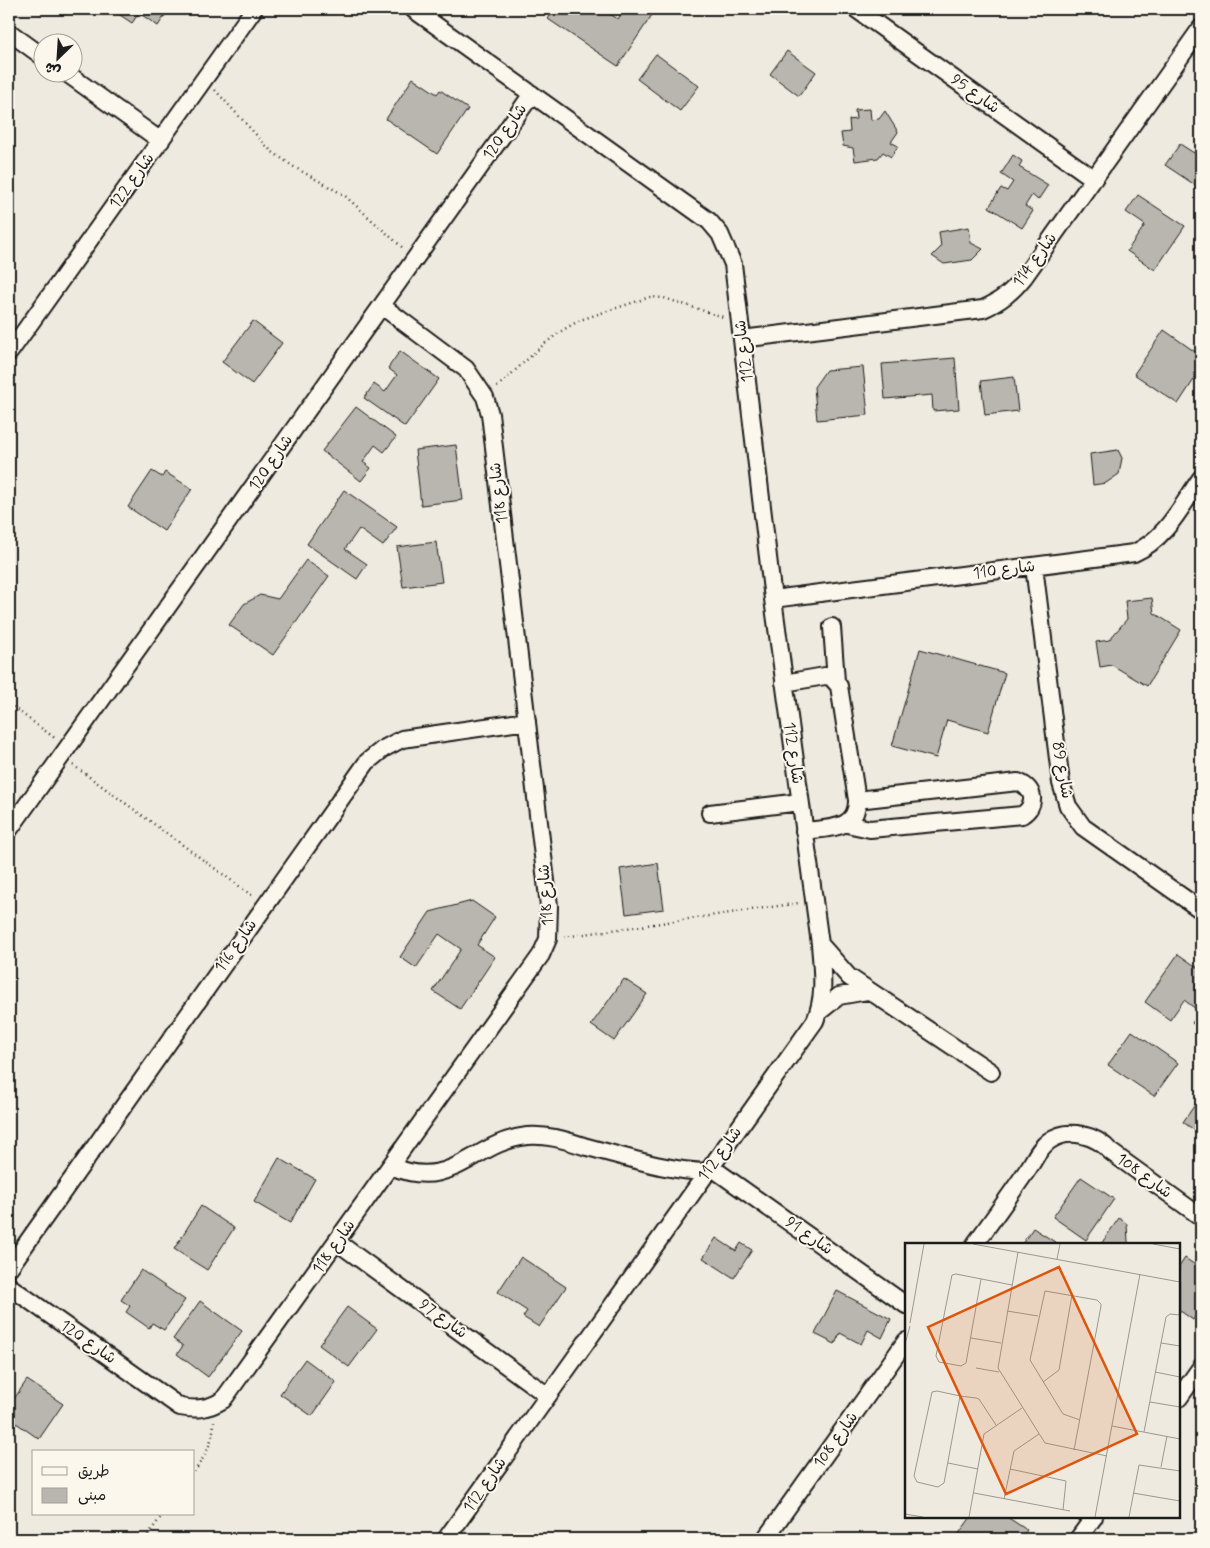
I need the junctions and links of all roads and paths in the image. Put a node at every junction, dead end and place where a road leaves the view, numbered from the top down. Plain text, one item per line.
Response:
1 (254, 9) edge
2 (413, 9) edge
3 (856, 9) edge
4 (1201, 28) edge
5 (9, 32) edge
6 (32, 49) edge
7 (205, 78) junction
8 (79, 82) edge
9 (532, 94) junction
10 (161, 141) junction
11 (1094, 179) junction
12 (415, 259) junction
13 (382, 306) junction
14 (740, 317) junction
15 (742, 339) junction
16 (9, 353) edge
17 (485, 397) junction
18 (1201, 478) edge
19 (1034, 566) junction
20 (773, 599) junction
21 (832, 627) dead end
22 (836, 681) junction
23 (784, 683) junction
24 (9, 704) edge
25 (527, 721) junction
26 (64, 752) junction
27 (857, 800) junction
28 (800, 802) junction
29 (710, 813) dead end
30 (847, 824) junction
31 (9, 830) edge
32 (804, 830) junction
33 (813, 900) junction
34 (266, 905) junction
35 (1201, 910) edge
36 (548, 939) junction
37 (820, 944) junction
38 (867, 990) junction
39 (819, 1012) junction
40 (991, 1072) dead end
41 (391, 1166) junction
42 (709, 1169) junction
43 (1201, 1217) edge
44 (337, 1242) junction
45 (976, 1243) edge
46 (9, 1268) edge
47 (9, 1286) edge
48 (905, 1304) edge
49 (905, 1342) edge
50 (1201, 1367) edge
51 (548, 1396) junction
52 (1180, 1397) edge
53 (210, 1408) junction
54 (195, 1470) edge
55 (162, 1516) edge
56 (1093, 1518) edge
57 (145, 1539) edge
58 (446, 1539) edge
59 (765, 1539) edge
60 (1078, 1539) edge

1 - 7 street, شارع 122
2 - 9 street, شارع 112
3 - 11 street, شارع 95
4 - 11 street, شارع 114
5 - 6 street
7 - 10 street, شارع 122
7 - 12 path
8 - 10 street
9 - 12 street, شارع 120
9 - 14 street, شارع 112
10 - 16 street, شارع 122
11 - 15 street, شارع 114
12 - 13 street, شارع 120
13 - 17 street, شارع 118
13 - 26 street, شارع 120
14 - 15 street, شارع 112
14 - 17 path
15 - 20 street, شارع 112
17 - 25 street, شارع 118
18 - 19 street, شارع 110
19 - 20 street, شارع 110
19 - 35 street, شارع 89
20 - 23 street, شارع 112
21 - 22 street
22 - 23 street
22 - 27 street
23 - 28 street, شارع 112
24 - 26 path
25 - 34 street, شارع 116
25 - 36 street, شارع 118
26 - 31 street, شارع 120
26 - 34 path
27 - 30 street
27 - 30 street
28 - 29 street
28 - 32 street, شارع 112
30 - 32 street
32 - 33 street, شارع 112
33 - 36 path
33 - 37 street, شارع 112
34 - 46 street, شارع 116
36 - 41 street, شارع 118
37 - 38 street
37 - 39 street, شارع 112
38 - 39 street
38 - 40 street
39 - 42 street, شارع 112
41 - 42 street
41 - 44 street, شارع 118
42 - 48 street, شارع 91
42 - 51 street, شارع 112
43 - 45 street, شارع 108
44 - 51 street, شارع 97
44 - 53 street, شارع 118
47 - 53 street, شارع 120
49 - 59 street, شارع 108
50 - 52 street
51 - 58 street, شارع 112
53 - 54 path
55 - 57 path
56 - 60 street

